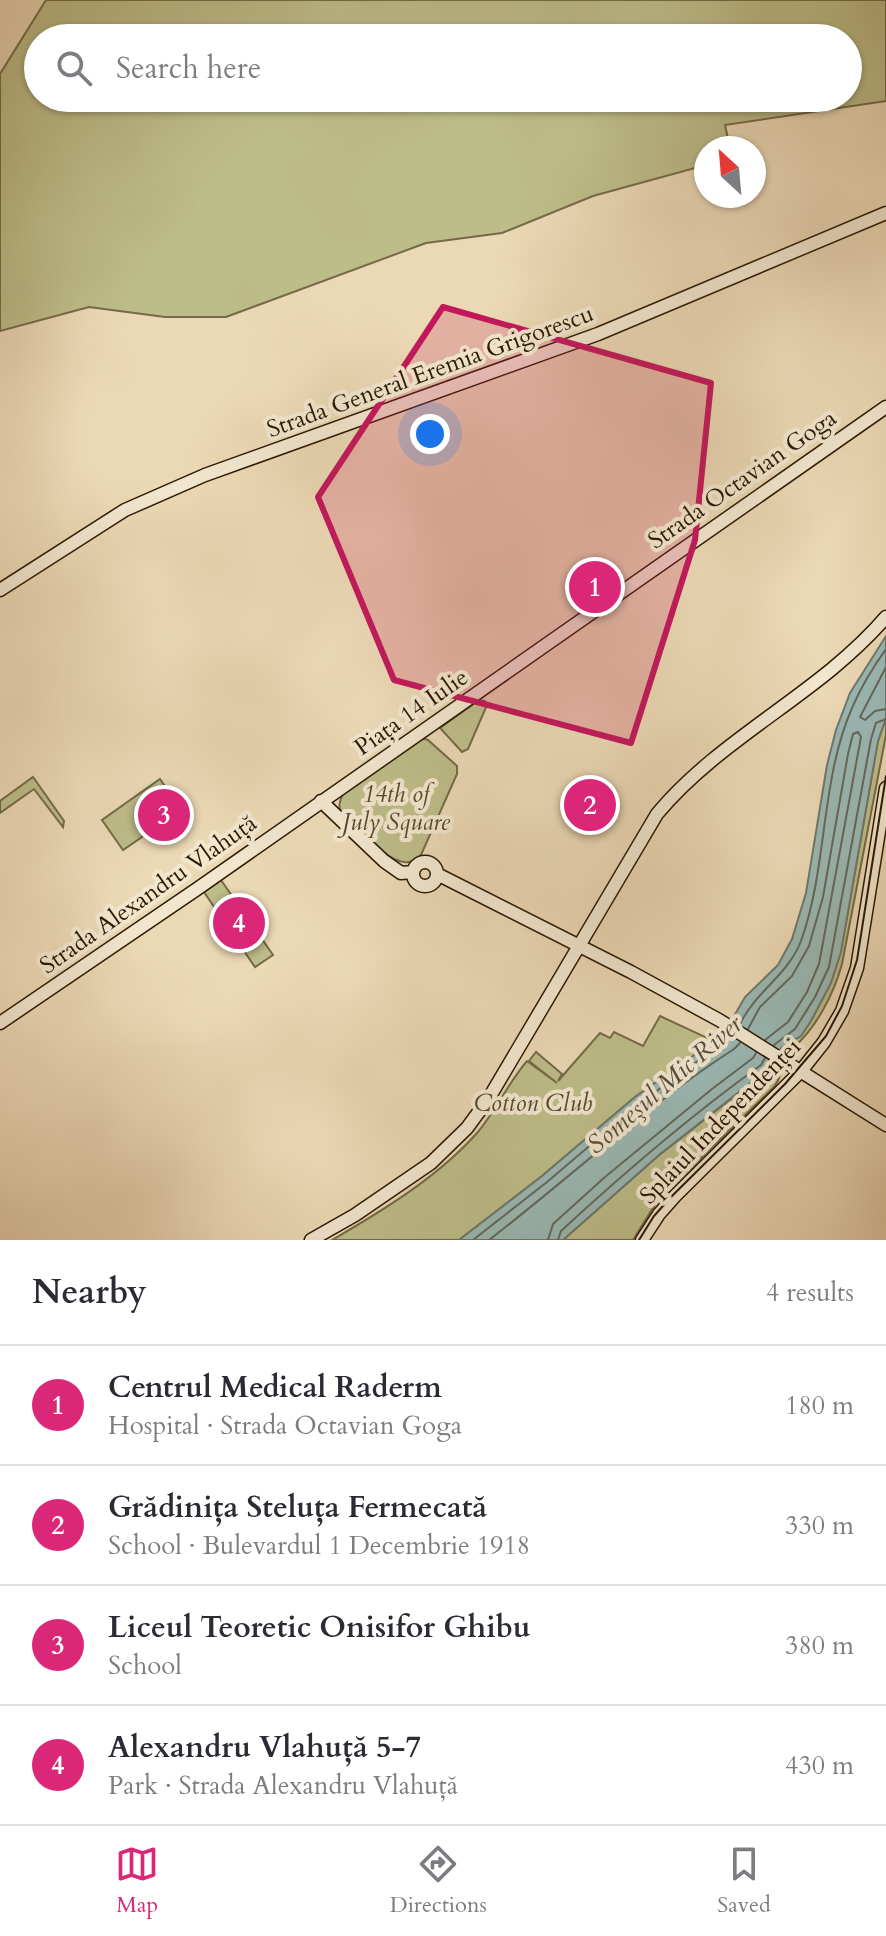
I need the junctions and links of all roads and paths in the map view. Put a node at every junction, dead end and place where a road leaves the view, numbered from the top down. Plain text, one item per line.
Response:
1 (886, 213) edge
2 (886, 407) edge
3 (0, 590) edge
4 (886, 617) edge
5 (506, 671) joint
6 (886, 788) edge
7 (321, 801) junction
8 (580, 946) junction
9 (0, 1023) edge
10 (801, 1071) junction
11 (886, 1125) edge
12 (311, 1240) edge
13 (642, 1240) edge

1 - 3 main road, Strada General Eremia Grigorescu
2 - 5 main road, Strada Octavian Goga
4 - 8 main road
5 - 7 main road, Piața 14 Iulie
6 - 10 main road, Splaiul Independenței
7 - 8 main road
7 - 9 main road, Strada Alexandru Vlahuță
8 - 10 main road
8 - 12 main road
10 - 11 main road
10 - 13 main road, Splaiul Independenței

